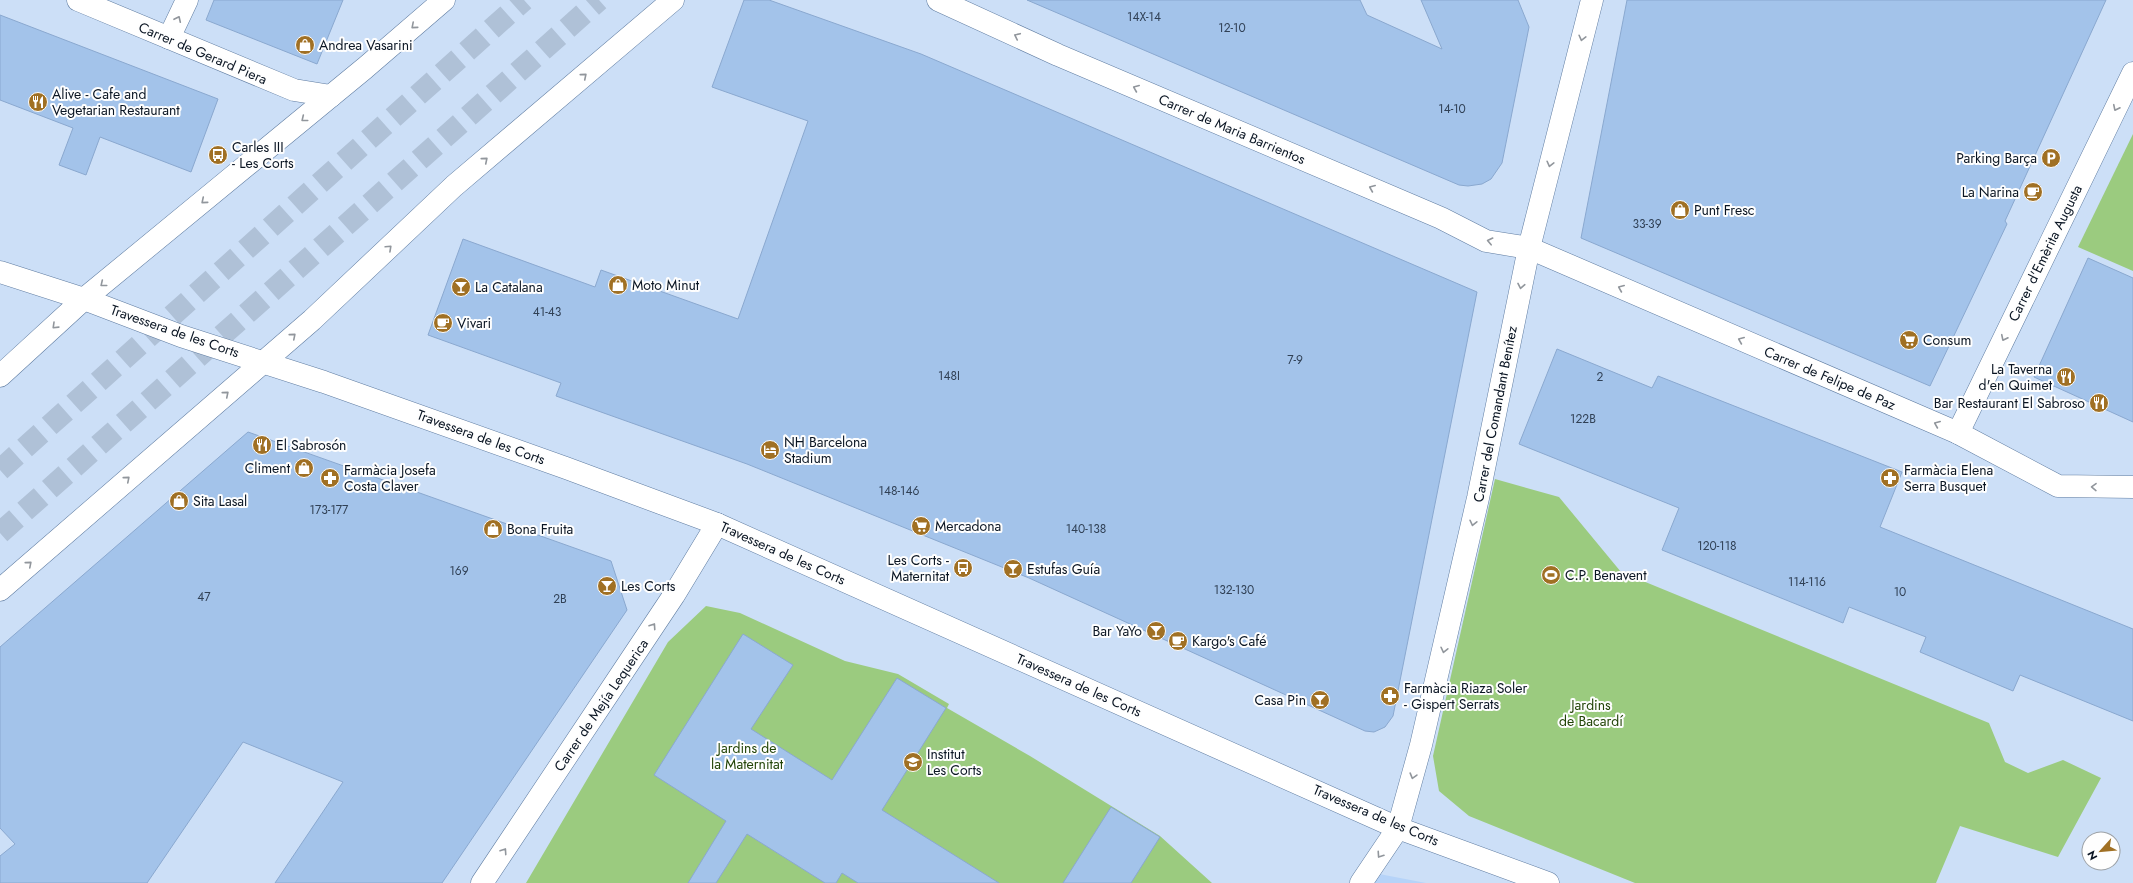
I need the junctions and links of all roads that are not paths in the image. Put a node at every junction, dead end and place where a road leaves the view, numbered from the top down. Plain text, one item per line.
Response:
1 (78, 0) edge
2 (186, 0) edge
3 (444, 0) edge
4 (673, 0) edge
5 (938, 0) edge
6 (1592, 0) edge
7 (169, 38) junction
8 (2133, 73) edge
9 (331, 96) junction
10 (1528, 248) junction
11 (0, 272) edge
12 (84, 299) junction
13 (264, 362) junction
14 (0, 376) edge
15 (1958, 433) junction
16 (2133, 487) edge
17 (717, 524) junction
18 (0, 590) edge
19 (1398, 828) junction
20 (482, 883) edge
21 (1361, 883) edge
22 (1548, 883) edge

1 - 7 street, Carrer de Gerard Piera
7 -> 2 street
3 -> 9 street
13 -> 4 street
10 -> 5 street, Carrer de Maria Barrientos
6 -> 10 street, Carrer del Comandant Benítez
7 - 9 street, Carrer de Gerard Piera
8 -> 15 street, Carrer d'Emèrita Augusta
9 -> 12 street
15 -> 10 street, Carrer de Felipe de Paz
10 -> 19 street, Carrer del Comandant Benítez
11 - 12 street, Travessera de les Corts
12 - 13 street, Travessera de les Corts
12 -> 14 street
13 - 17 street, Travessera de les Corts
18 -> 13 street
16 -> 15 street, Carrer de Felipe de Paz
17 - 19 street, Travessera de les Corts
20 -> 17 street, Carrer de Mejía Lequerica
19 -> 21 street, Carrer del Comandant Benítez
19 - 22 street, Travessera de les Corts

